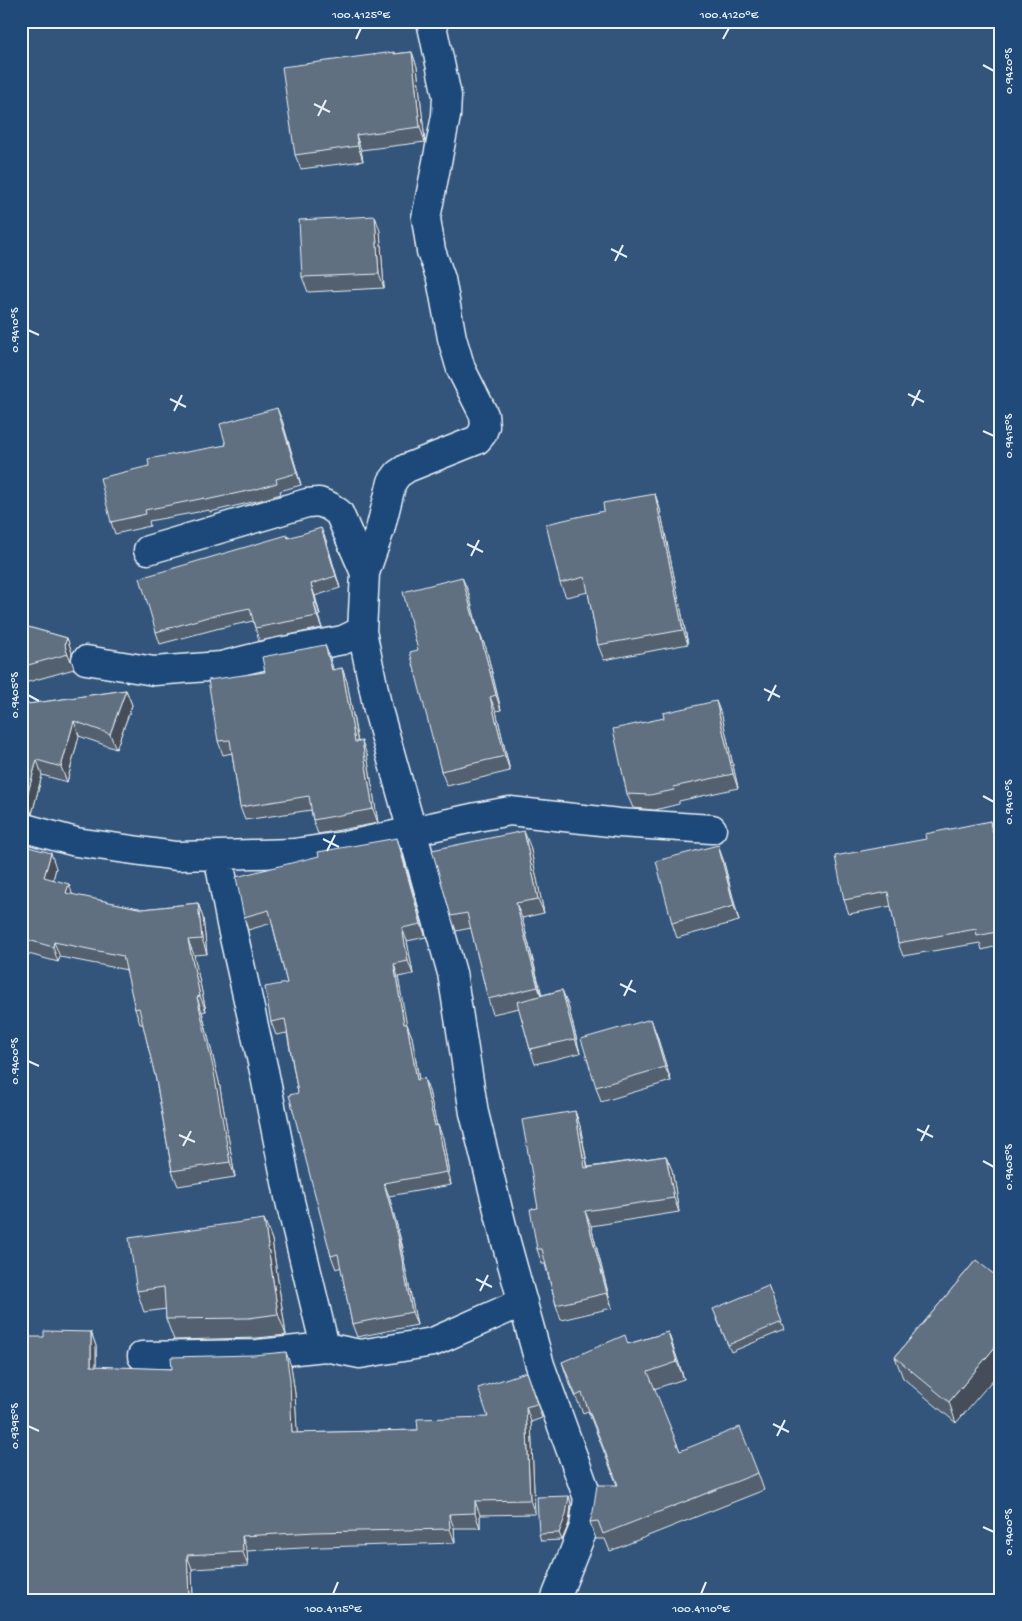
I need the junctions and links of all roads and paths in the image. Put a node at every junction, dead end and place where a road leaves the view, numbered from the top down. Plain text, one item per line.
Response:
1 (431, 21) edge
2 (148, 550) dead end
3 (365, 573) junction
4 (362, 631) junction
5 (86, 660) dead end
6 (21, 826) edge
7 (712, 829) dead end
8 (413, 831) junction
9 (218, 855) junction
10 (523, 1302) junction
11 (325, 1347) junction
12 (142, 1356) dead end
13 (555, 1600) edge

1 - 3 street
2 - 3 street
3 - 4 street
4 - 5 street
4 - 8 street
6 - 9 street
7 - 8 street
8 - 9 street
8 - 10 street
9 - 11 street
10 - 11 street
10 - 13 street
11 - 12 street

